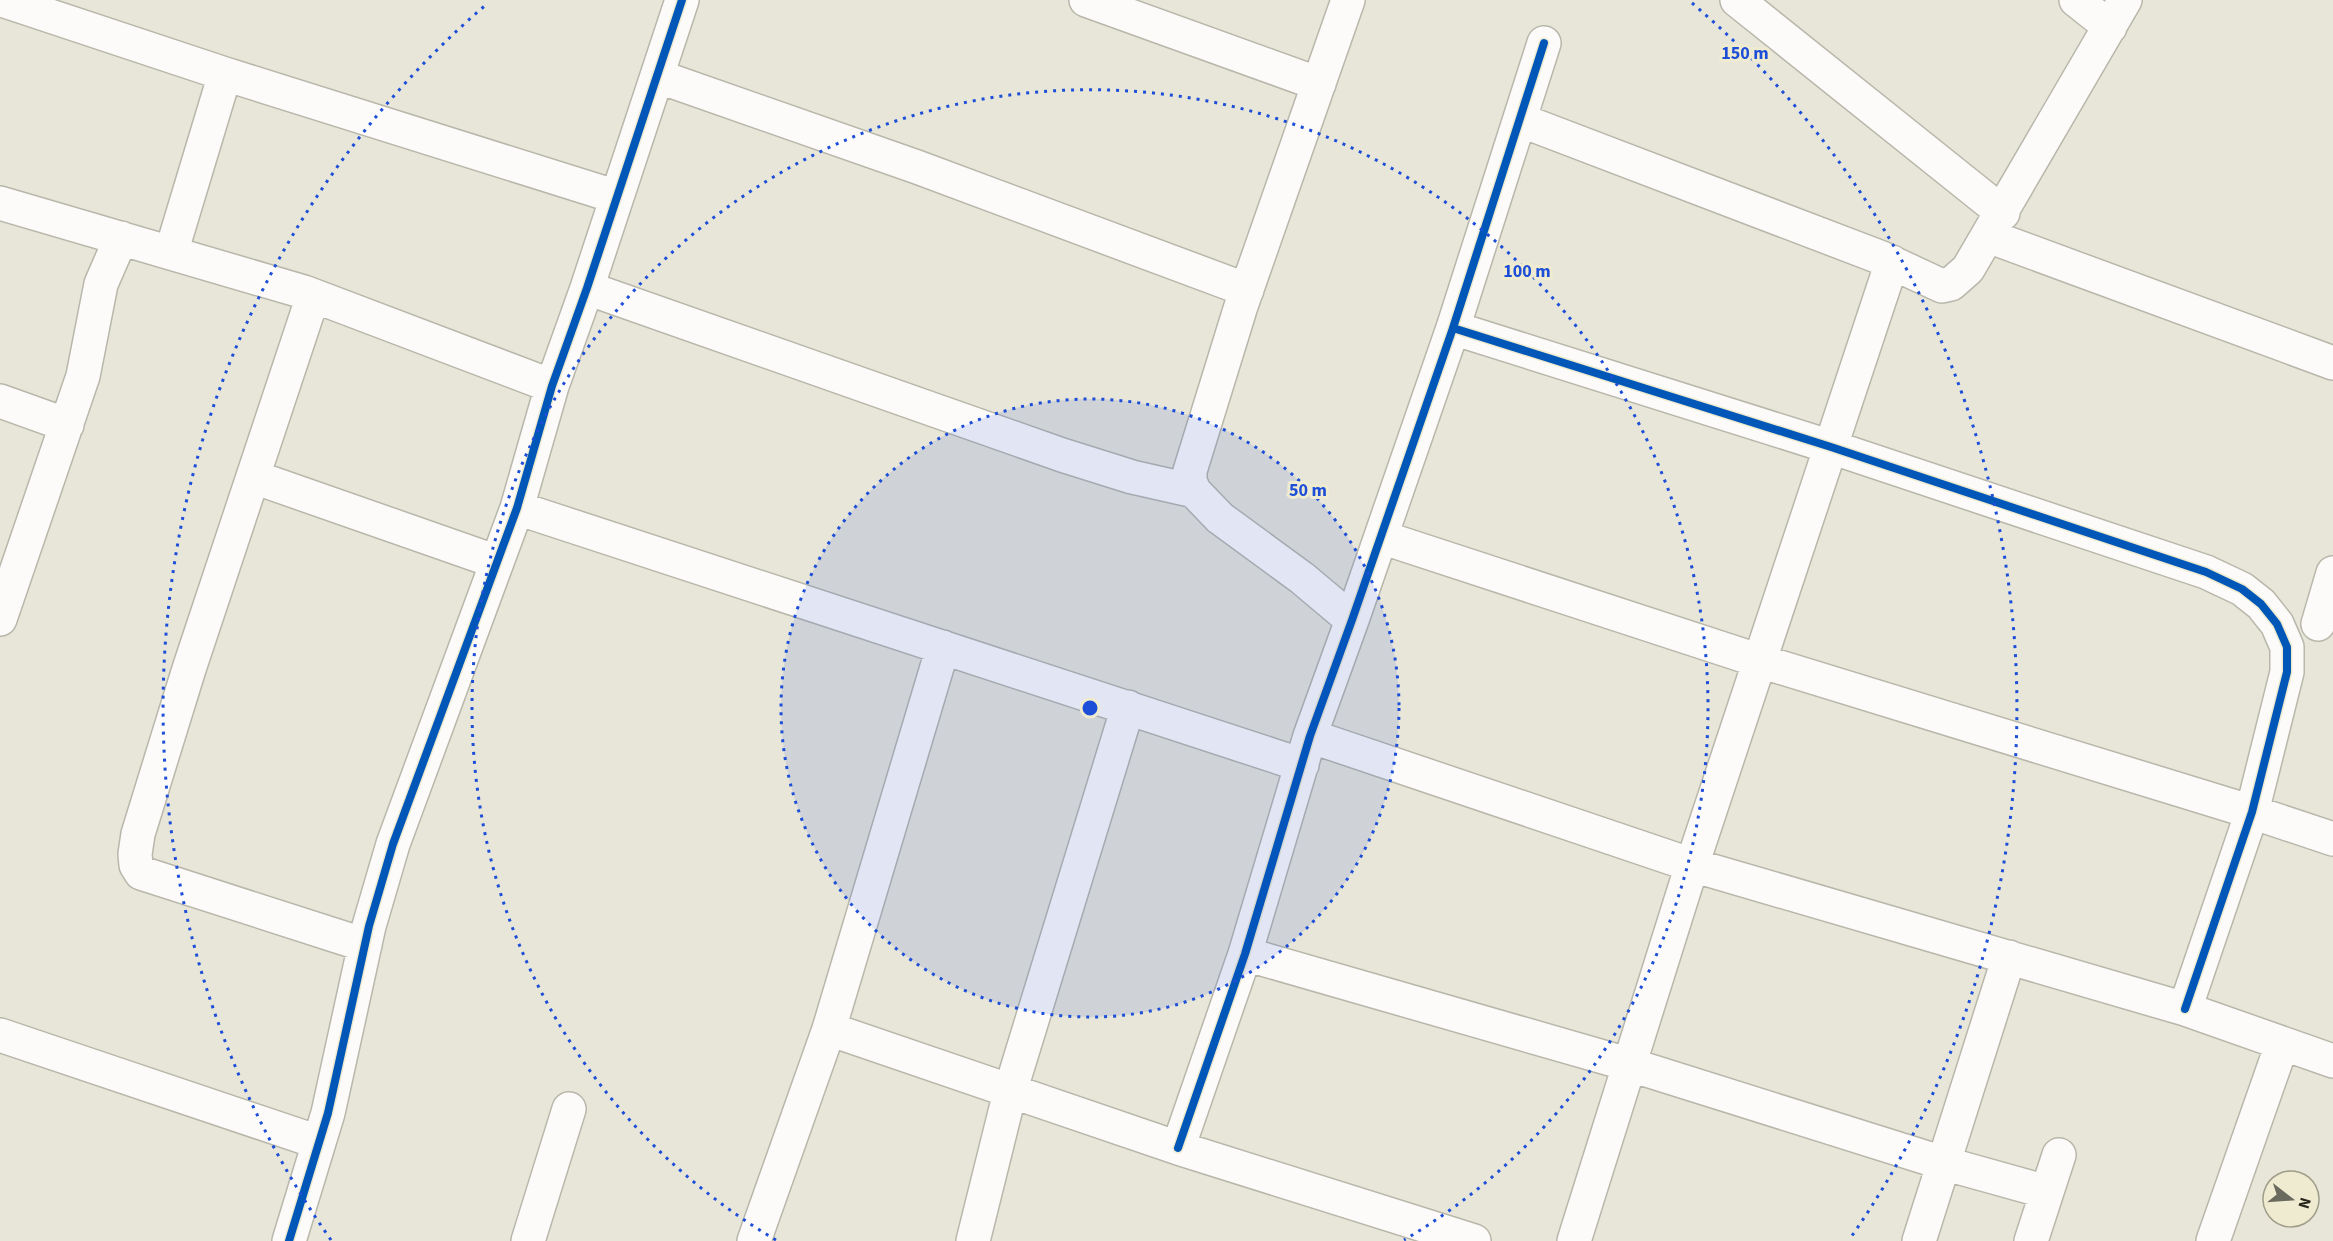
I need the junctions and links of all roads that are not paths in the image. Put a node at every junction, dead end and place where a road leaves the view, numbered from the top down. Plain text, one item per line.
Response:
1 (2, 0) edge
2 (682, 0) edge
3 (1086, 0) edge
4 (1348, 0) edge
5 (1737, 0) edge
6 (2076, 0) edge
7 (2117, 13) edge
8 (1544, 43) dead end
9 (225, 74) junction
10 (657, 76) junction
11 (1319, 84) junction
12 (1520, 120) junction
13 (617, 197) junction
14 (0, 203) edge
15 (1995, 225) junction
16 (120, 238) junction
17 (171, 253) junction
18 (1892, 262) junction
19 (587, 288) junction
20 (1247, 290) junction
21 (313, 296) junction
22 (1453, 328) junction
23 (2333, 363) edge
24 (552, 386) junction
25 (0, 401) edge
26 (67, 425) junction
27 (1831, 447) junction
28 (254, 477) junction
29 (1194, 491) junction
30 (517, 508) junction
31 (1381, 537) junction
32 (496, 562) junction
33 (2333, 573) edge
34 (0, 619) edge
35 (1353, 620) junction
36 (2326, 624) edge
37 (2282, 636) junction
38 (943, 647) junction
39 (1760, 661) junction
40 (1128, 707) junction
41 (1306, 750) junction
42 (2252, 812) junction
43 (2333, 839) edge
44 (1692, 865) junction
45 (365, 945) junction
46 (1245, 954) junction
47 (2010, 957) junction
48 (2185, 1009) junction
49 (829, 1029) junction
50 (0, 1035) edge
51 (2282, 1044) junction
52 (2333, 1061) edge
53 (1630, 1065) junction
54 (1010, 1092) junction
55 (569, 1109) dead end
56 (318, 1142) junction
57 (1178, 1148) junction
58 (2059, 1155) dead end
59 (1943, 1163) junction
60 (2047, 1192) junction
61 (289, 1241) edge
62 (528, 1241) edge
63 (754, 1241) edge
64 (973, 1241) edge
65 (1474, 1241) edge
66 (1574, 1241) edge
67 (1919, 1241) edge
68 (2031, 1241) edge
69 (2213, 1241) edge

1 - 9 street
2 - 10 street
3 - 11 street
4 - 11 street
5 - 15 street
6 - 7 street
7 - 15 street
8 - 12 street
9 - 13 street
9 - 17 street
10 - 13 street
10 - 20 street
11 - 20 street
12 - 18 street
12 - 22 street
13 - 19 street
14 - 16 street
15 - 18 street
15 - 23 street
16 - 17 street
16 - 26 street
17 - 21 street
18 - 27 street
19 - 24 street
19 - 29 street
20 - 29 street
21 - 24 street
21 - 28 street
22 - 27 street
22 - 31 street
24 - 30 street
25 - 26 street
26 - 34 street
27 - 37 street
27 - 39 street
28 - 32 street
28 - 45 street
29 - 35 street
30 - 32 street
30 - 38 street
31 - 35 street
31 - 39 street
32 - 45 street
33 - 36 street
35 - 41 street
36 - 37 street
37 - 42 street
38 - 40 street
38 - 49 street
39 - 42 street
39 - 44 street
40 - 41 street
40 - 54 street
41 - 44 street
41 - 46 street
42 - 43 street
42 - 48 street
44 - 47 street
44 - 53 street
45 - 56 street
46 - 53 street
46 - 57 street
47 - 48 street
47 - 59 street
48 - 51 street
49 - 54 street
49 - 63 street
50 - 56 street
51 - 52 street
51 - 69 street
53 - 59 street
53 - 66 street
54 - 57 street
54 - 64 street
55 - 62 street
56 - 61 street
57 - 65 street
58 - 60 street
59 - 60 street
59 - 67 street
60 - 68 street

